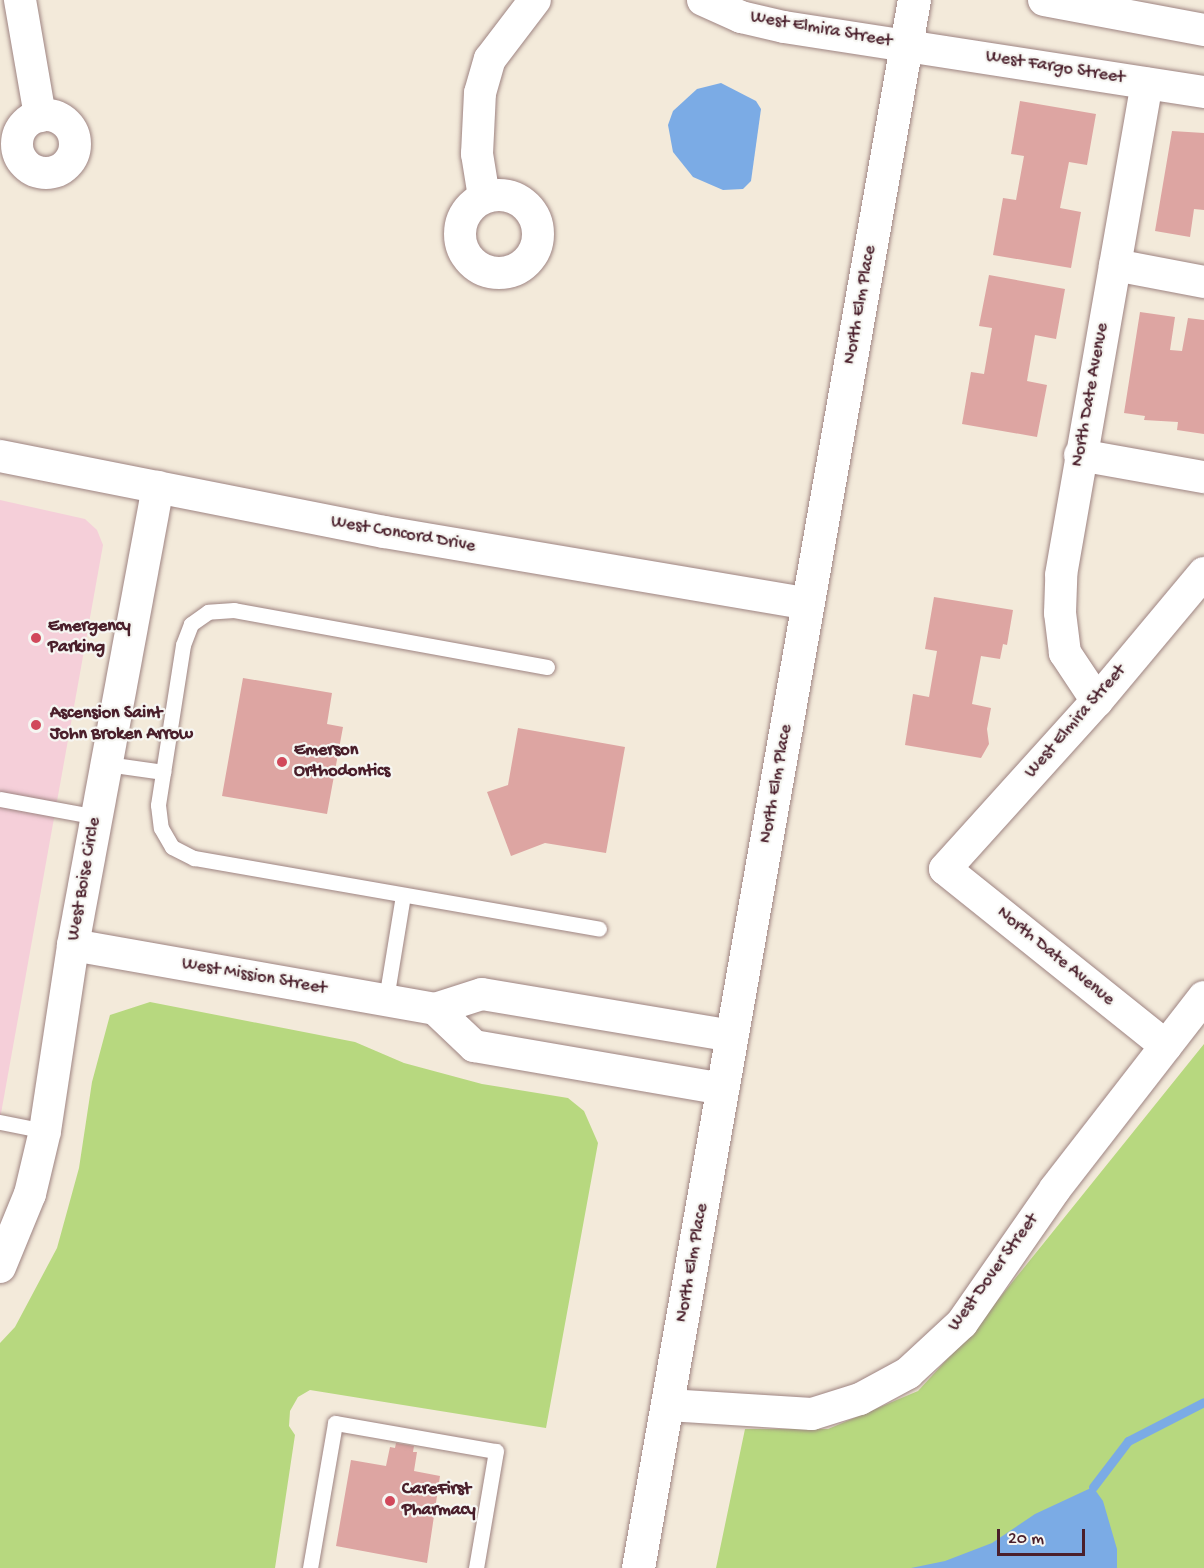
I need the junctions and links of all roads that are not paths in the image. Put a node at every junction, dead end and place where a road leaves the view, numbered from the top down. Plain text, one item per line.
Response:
1 (20, 0) edge
2 (535, 0) edge
3 (703, 0) edge
4 (914, 0) edge
5 (1044, 0) edge
6 (1152, 9) edge
7 (1204, 30) edge
8 (907, 45) junction
9 (1147, 83) junction
10 (1204, 92) edge
11 (40, 116) dead end
12 (484, 197) dead end
13 (1114, 265) junction
14 (1204, 282) edge
15 (1080, 454) junction
16 (0, 456) edge
17 (1204, 477) edge
18 (158, 487) junction
19 (1204, 573) edge
20 (808, 604) junction
21 (547, 667) dead end
22 (1097, 700) junction
23 (107, 764) junction
24 (163, 772) junction
25 (0, 800) edge
26 (97, 817) junction
27 (945, 869) joint
28 (403, 895) junction
29 (599, 929) dead end
30 (73, 945) junction
31 (1204, 997) edge
32 (386, 999) junction
33 (435, 1009) junction
34 (733, 1036) junction
35 (1166, 1046) junction
36 (723, 1089) junction
37 (0, 1122) edge
38 (45, 1131) junction
39 (0, 1267) edge
40 (668, 1405) junction
41 (310, 1568) edge
42 (476, 1568) edge
43 (638, 1568) edge

1 - 11 street
2 - 12 street
3 - 8 street, West Elmira Street
4 - 8 main road, North Elm Place
5 - 6 street
6 - 7 street
8 - 9 street, West Fargo Street
8 - 20 main road, North Elm Place
9 - 10 street, West Fargo Street
9 - 13 street, North Date Avenue
13 - 14 street
13 - 15 street, North Date Avenue
15 - 17 street
15 - 22 street, North Date Avenue
16 - 18 street, West Concord Drive
18 - 20 street, West Concord Drive
18 - 23 street, West Boise Circle
19 - 22 street, West Elmira Street
20 - 34 main road, North Elm Place
21 - 24 lane
22 - 27 street, West Elmira Street
23 - 24 lane
23 - 26 street, West Boise Circle
24 - 28 lane
25 - 26 lane
26 - 30 street, West Boise Circle
27 - 35 street, North Date Avenue
28 - 29 lane
28 - 32 lane
30 - 32 street, West Mission Street
30 - 38 street, West Boise Circle
31 - 35 street, West Dover Street
32 - 33 street, West Mission Street
33 - 34 street, West Mission Street
33 - 36 street
34 - 36 main road, North Elm Place
35 - 40 street, West Dover Street
36 - 40 main road, North Elm Place
37 - 38 lane
38 - 39 street, West Boise Circle
40 - 43 main road, North Elm Place
41 - 42 lane

